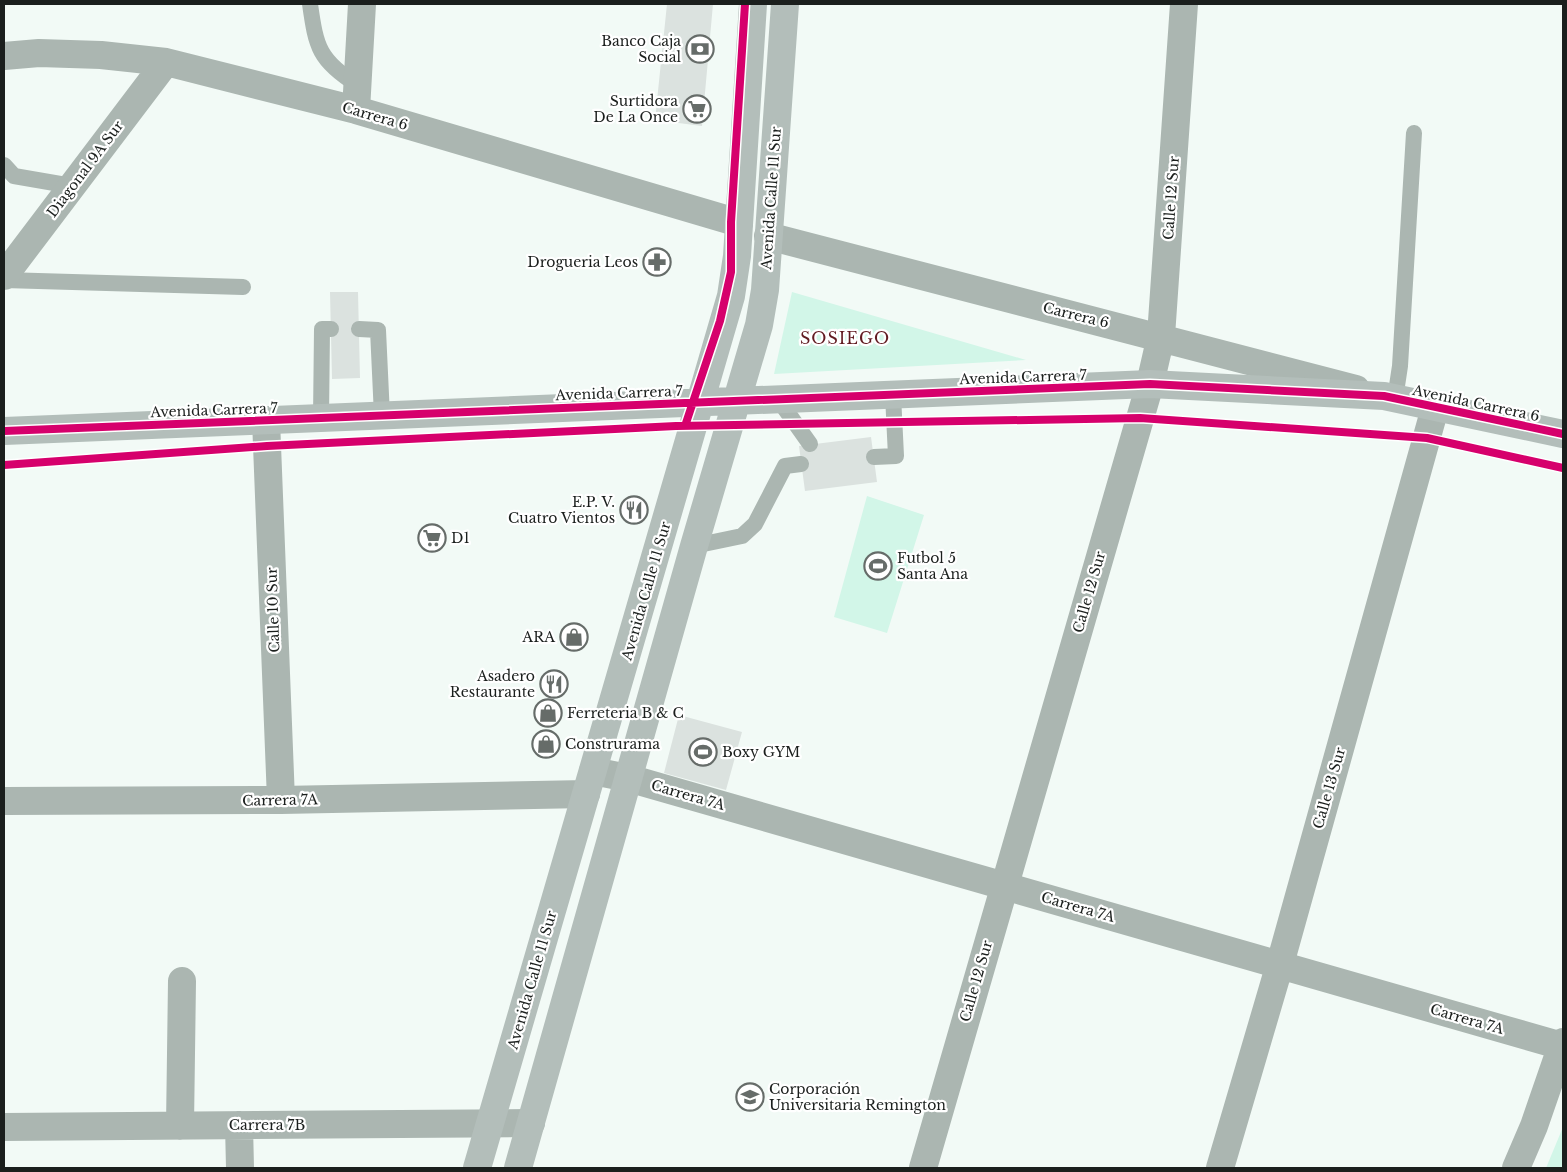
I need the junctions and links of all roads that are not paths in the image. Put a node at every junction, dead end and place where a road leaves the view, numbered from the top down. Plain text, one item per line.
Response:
1 (310, 4) edge
2 (362, 4) edge
3 (753, 4) edge
4 (785, 4) edge
5 (1184, 4) edge
6 (4, 56) edge
7 (166, 62) junction
8 (357, 97) junction
9 (1414, 133) dead end
10 (4, 165) edge
11 (72, 186) junction
12 (739, 224) junction
13 (768, 236) junction
14 (4, 276) edge
15 (4, 280) edge
16 (243, 287) dead end
17 (331, 329) dead end
18 (359, 329) dead end
19 (1161, 336) junction
20 (1150, 384) junction
21 (893, 395) junction
22 (1390, 397) junction
23 (778, 399) junction
24 (737, 400) junction
25 (702, 402) junction
26 (1435, 408) junction
27 (382, 416) junction
28 (321, 418) junction
29 (266, 420) junction
30 (4, 431) edge
31 (1563, 434) edge
32 (810, 444) dead end
33 (874, 458) dead end
34 (801, 464) dead end
35 (694, 546) junction
36 (628, 778) junction
37 (590, 782) junction
38 (281, 800) junction
39 (4, 801) edge
40 (1003, 886) junction
41 (1280, 964) junction
42 (182, 981) dead end
43 (1563, 1044) edge
44 (490, 1123) junction
45 (530, 1123) junction
46 (239, 1125) junction
47 (180, 1126) junction
48 (4, 1127) edge
49 (240, 1168) edge
50 (478, 1168) edge
51 (518, 1168) edge
52 (923, 1168) edge
53 (1220, 1168) edge
54 (1516, 1168) edge

1 - 8 lane
2 - 8 street
3 - 12 main road, Avenida Calle 11 Sur
4 - 13 main road, Avenida Calle 11 Sur
5 - 19 street, Calle 12 Sur
6 - 7 street, Carrera 6
7 - 8 street, Carrera 6
7 - 11 street, Diagonal 9A Sur
8 - 12 street, Carrera 6
9 - 22 lane
10 - 11 lane
11 - 14 street, Diagonal 9A Sur
12 - 25 main road, Avenida Calle 11 Sur
13 - 19 street, Carrera 6
13 - 24 main road, Avenida Calle 11 Sur
15 - 16 lane
17 - 28 lane
18 - 27 lane
19 - 20 street, Calle 12 Sur
19 - 22 street, Carrera 6
20 - 21 main road, Avenida Carrera 7
20 - 22 main road, Avenida Carrera 7
20 - 40 street, Calle 12 Sur
21 - 23 main road, Avenida Carrera 7
21 - 33 lane
22 - 26 main road, Avenida Carrera 6
23 - 24 main road, Avenida Carrera 7
23 - 32 lane
24 - 25 main road, Avenida Carrera 7
24 - 35 main road, Avenida Calle 11 Sur
25 - 27 main road, Avenida Carrera 7
25 - 37 main road, Avenida Calle 11 Sur
26 - 31 main road, Avenida Carrera 6
26 - 41 street, Calle 13 Sur
27 - 28 main road, Avenida Carrera 7
28 - 29 main road, Avenida Carrera 7
29 - 30 main road, Avenida Carrera 7
29 - 38 street, Calle 10 Sur
34 - 35 lane
35 - 36 main road, Avenida Calle 11 Sur
36 - 37 street, Carrera 7A
36 - 40 street, Carrera 7A
36 - 45 main road, Avenida Calle 11 Sur
37 - 38 street, Carrera 7A
37 - 44 main road, Avenida Calle 11 Sur
38 - 39 street, Carrera 7A
40 - 41 street, Carrera 7A
40 - 52 street, Calle 12 Sur
41 - 43 street, Carrera 7A
41 - 53 street, Calle 13 Sur
42 - 47 street
43 - 54 street
44 - 45 street, Carrera 7B
44 - 46 street, Carrera 7B
44 - 50 main road, Avenida Calle 11 Sur
45 - 51 main road, Avenida Calle 11 Sur
46 - 47 street, Carrera 7B
46 - 49 street
47 - 48 street, Carrera 7B

